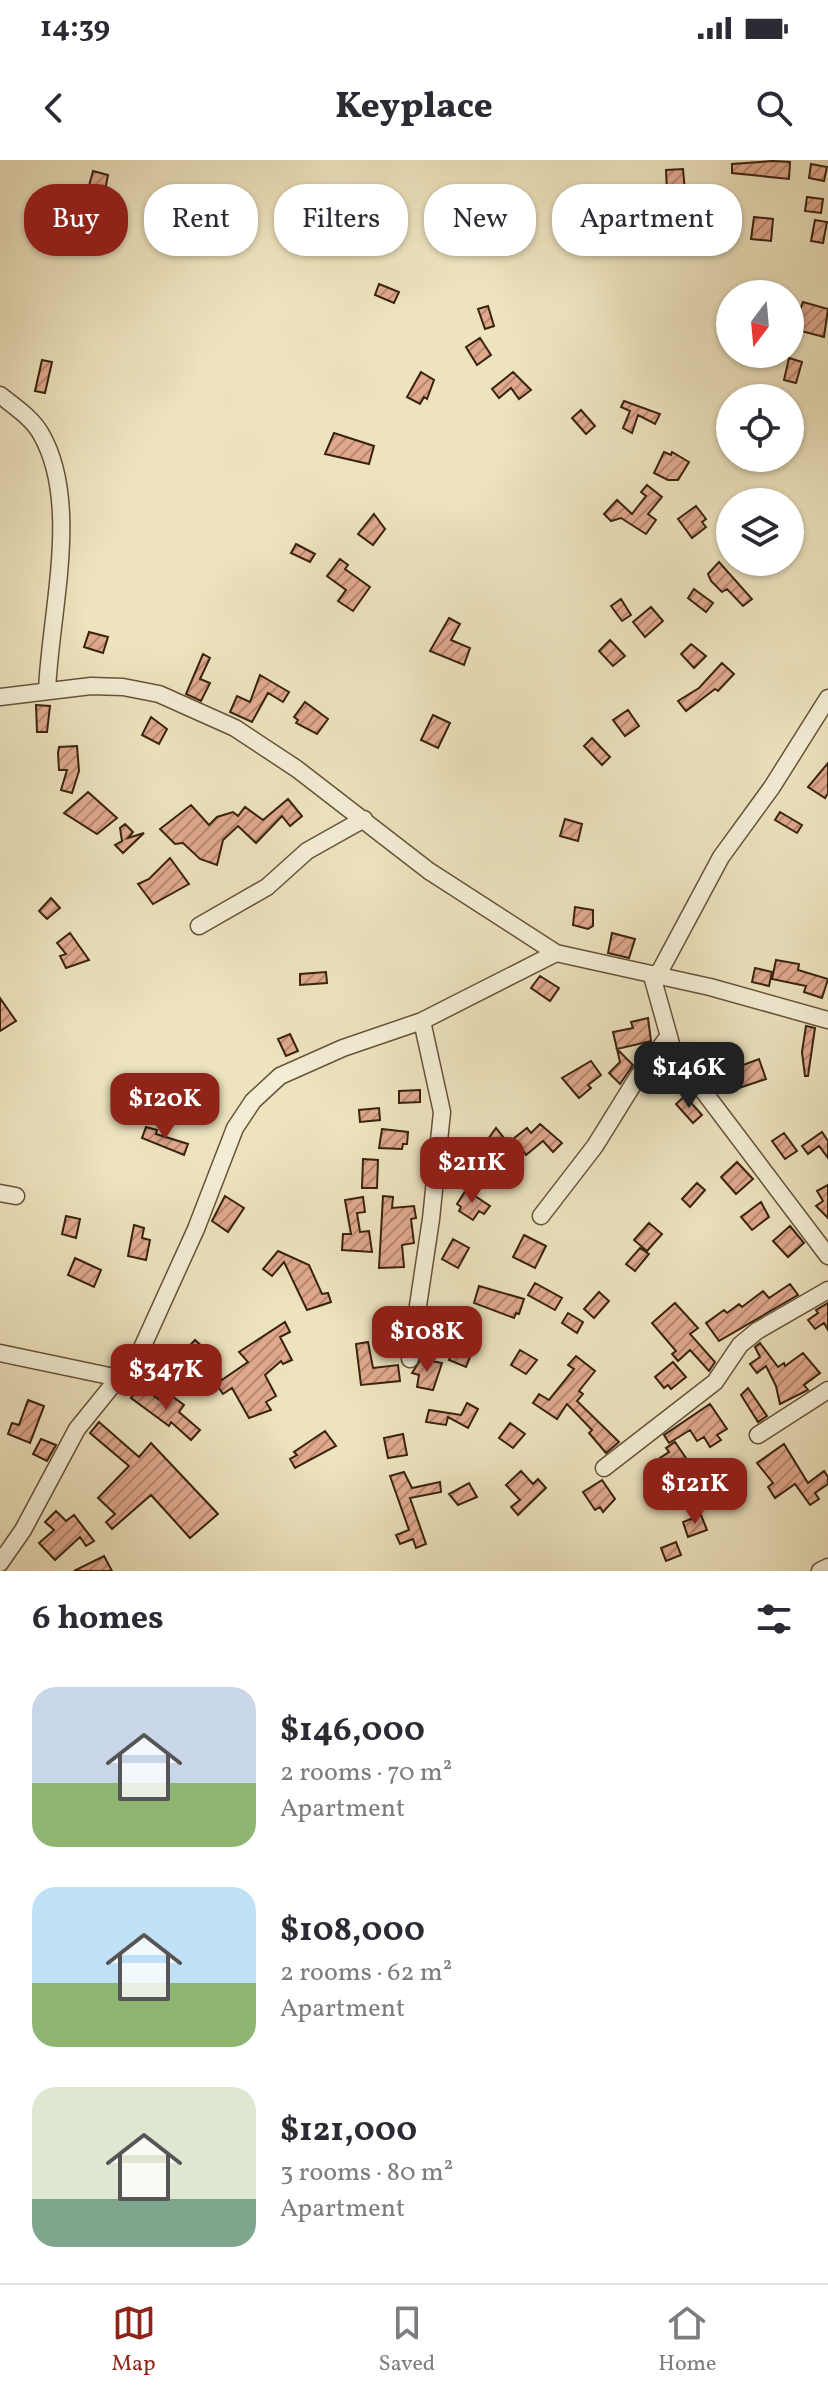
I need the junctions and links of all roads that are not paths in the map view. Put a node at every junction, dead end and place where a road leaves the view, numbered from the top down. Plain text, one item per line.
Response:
1 (0, 395) edge
2 (47, 691) junction
3 (0, 697) edge
4 (828, 698) edge
5 (364, 819) junction
6 (199, 926) dead end
7 (556, 953) junction
8 (652, 976) junction
9 (828, 1020) edge
10 (422, 1021) junction
11 (668, 1037) junction
12 (541, 1216) dead end
13 (828, 1256) edge
14 (828, 1290) edge
15 (0, 1353) edge
16 (410, 1359) dead end
17 (119, 1378) junction
18 (828, 1390) edge
19 (758, 1435) dead end
20 (604, 1468) dead end
21 (0, 1563) edge
22 (828, 1567) edge
23 (820, 1571) edge

1 - 2 street
2 - 3 street
2 - 5 street
4 - 8 street
5 - 6 street
5 - 7 street
7 - 8 street
7 - 10 street
8 - 9 street
8 - 11 street
10 - 16 street
10 - 17 street
11 - 12 street
11 - 13 street
14 - 20 street
15 - 17 street
17 - 21 street
18 - 19 street
22 - 23 street

